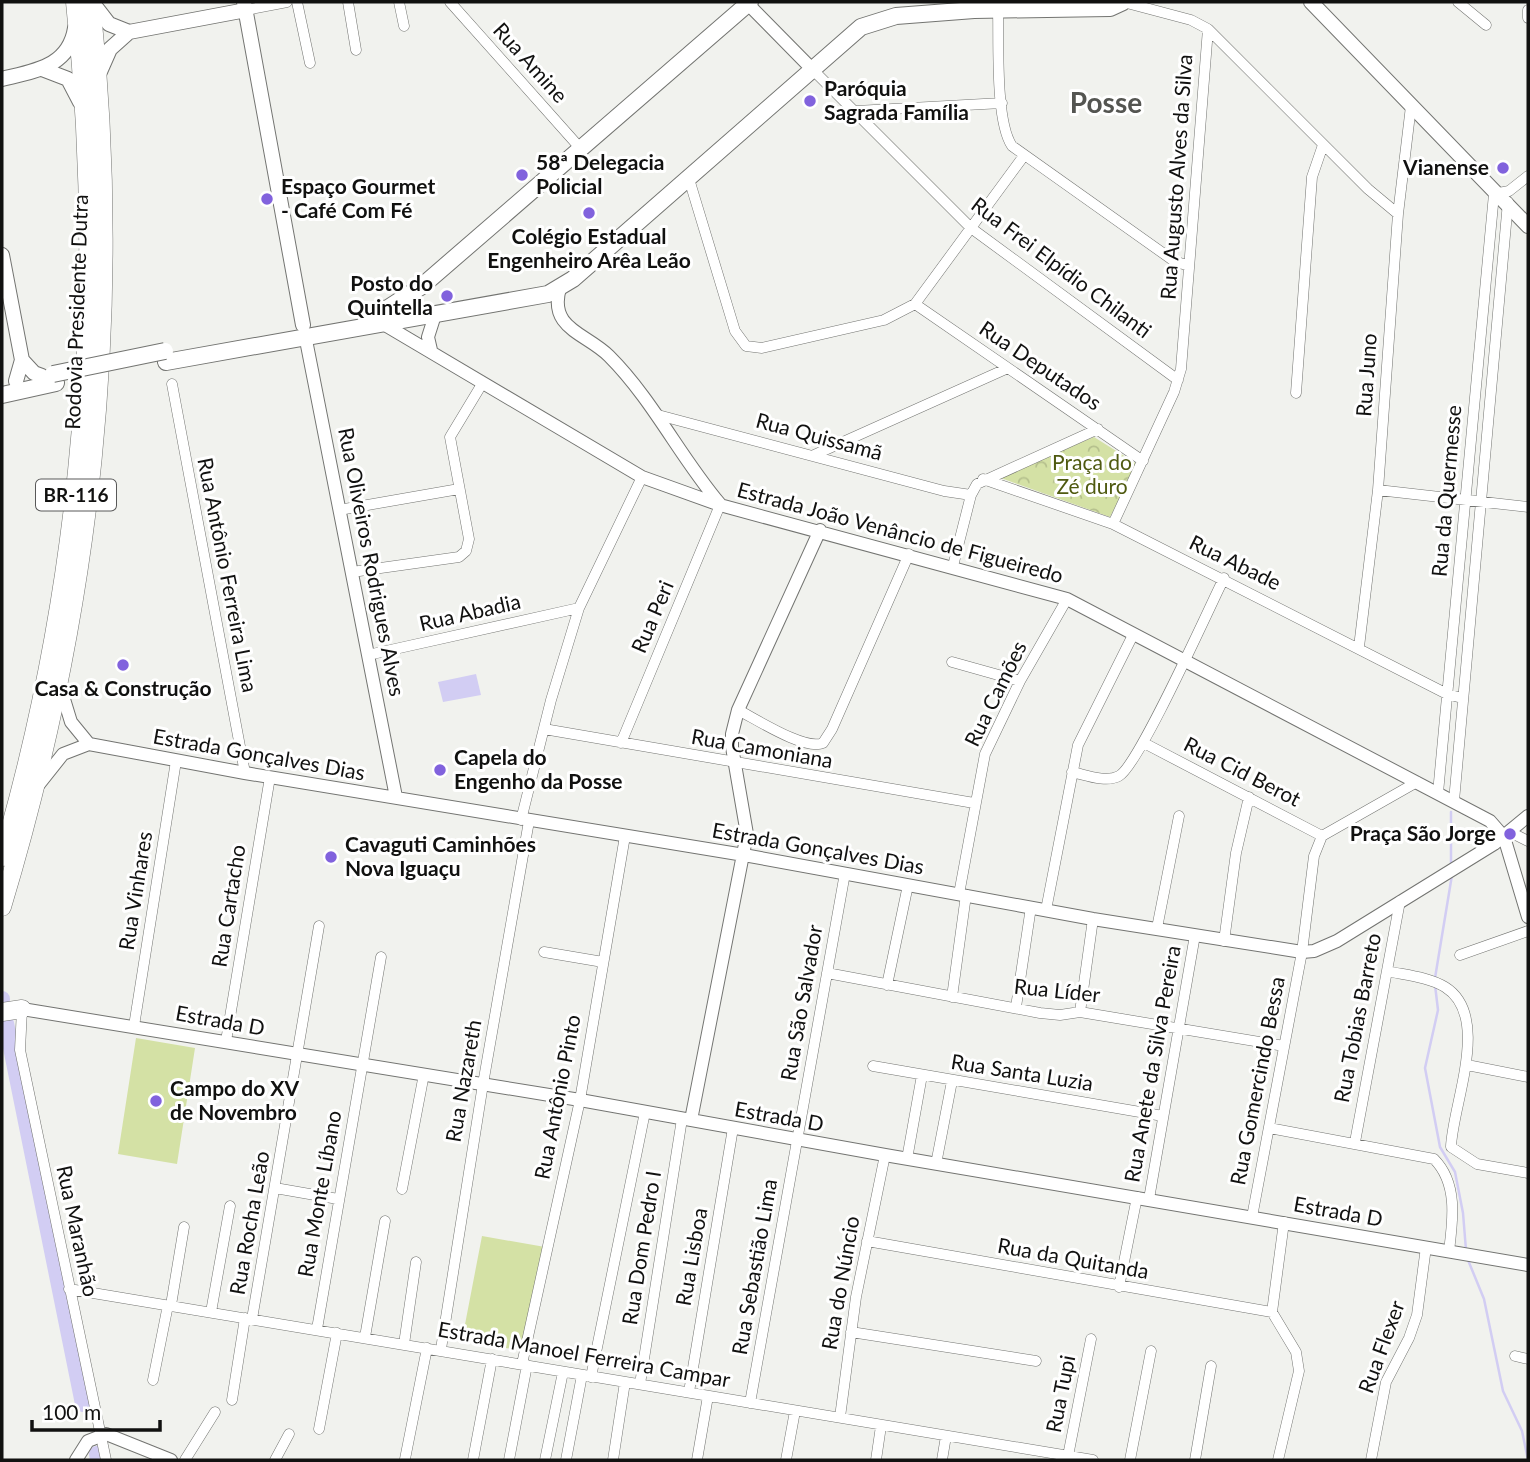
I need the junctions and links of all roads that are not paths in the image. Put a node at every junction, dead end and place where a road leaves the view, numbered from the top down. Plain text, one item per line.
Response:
1 (92, 2) edge
2 (287, 2) edge
3 (297, 2) edge
4 (348, 2) edge
5 (399, 2) edge
6 (450, 2) edge
7 (1123, 2) edge
8 (1311, 2) edge
9 (1458, 2) edge
10 (747, 3) edge
11 (245, 6) edge
12 (76, 9) edge
13 (998, 9) junction
14 (1528, 10) edge
15 (1528, 18) edge
16 (1486, 24) dead end
17 (404, 26) dead end
18 (1208, 29) junction
19 (129, 32) junction
20 (356, 50) dead end
21 (310, 64) dead end
22 (811, 68) junction
23 (42, 69) junction
24 (99, 75) junction
25 (2, 79) edge
26 (1002, 103) junction
27 (1411, 106) junction
28 (856, 111) junction
29 (86, 126) junction
30 (1323, 145) junction
31 (581, 149) junction
32 (1023, 157) junction
33 (1528, 176) edge
34 (689, 179) junction
35 (1509, 191) junction
36 (1494, 194) junction
37 (1507, 206) junction
38 (1398, 214) junction
39 (1528, 226) edge
40 (971, 228) junction
41 (2, 255) edge
42 (1189, 266) junction
43 (560, 288) junction
44 (417, 289) junction
45 (915, 304) junction
46 (431, 315) junction
47 (379, 317) junction
48 (304, 330) junction
49 (431, 350) junction
50 (22, 360) junction
51 (1008, 368) junction
52 (50, 378) junction
53 (1178, 380) junction
54 (9, 382) edge
55 (172, 384) dead end
56 (482, 384) junction
57 (1296, 393) dead end
58 (2, 395) edge
59 (657, 415) junction
60 (1098, 429) junction
61 (814, 455) junction
62 (1143, 461) junction
63 (642, 477) junction
64 (983, 479) junction
65 (459, 489) junction
66 (1378, 490) junction
67 (971, 495) junction
68 (1465, 500) junction
69 (1479, 502) junction
70 (720, 505) junction
71 (1528, 507) edge
72 (339, 510) junction
73 (1113, 524) junction
74 (820, 530) junction
75 (909, 554) junction
76 (953, 566) junction
77 (352, 572) junction
78 (1224, 578) junction
79 (1067, 599) junction
80 (579, 608) junction
81 (1133, 635) junction
82 (1359, 648) junction
83 (368, 655) junction
84 (1184, 659) junction
85 (952, 662) dead end
86 (1020, 681) junction
87 (60, 684) junction
88 (1447, 694) junction
89 (1462, 698) junction
90 (738, 710) junction
91 (544, 729) junction
92 (621, 743) junction
93 (1144, 743) junction
94 (89, 744) junction
95 (176, 761) junction
96 (734, 764) junction
97 (1072, 772) junction
98 (245, 773) junction
99 (270, 777) junction
100 (1417, 782) junction
101 (36, 788) junction
102 (1438, 793) junction
103 (396, 797) junction
104 (1248, 797) junction
105 (1454, 801) junction
106 (974, 803) junction
107 (1179, 816) dead end
108 (1528, 816) edge
109 (525, 820) junction
110 (1507, 834) junction
111 (625, 836) junction
112 (1322, 836) junction
113 (1528, 841) edge
114 (744, 855) junction
115 (2, 858) edge
116 (845, 873) junction
117 (908, 885) junction
118 (963, 895) junction
119 (1400, 901) junction
120 (1031, 907) junction
121 (2, 908) edge
122 (1046, 910) junction
123 (1528, 917) edge
124 (1093, 919) junction
125 (319, 926) dead end
126 (1157, 928) junction
127 (1528, 930) edge
128 (1195, 935) junction
129 (1224, 941) junction
130 (544, 952) dead end
131 (1302, 952) junction
132 (1460, 955) dead end
133 (381, 957) dead end
134 (603, 962) junction
135 (1387, 971) junction
136 (827, 973) junction
137 (887, 985) junction
138 (952, 996) junction
139 (1016, 1007) junction
140 (22, 1009) junction
141 (2, 1012) edge
142 (1080, 1012) junction
143 (134, 1026) junction
144 (1179, 1028) junction
145 (226, 1041) junction
146 (1284, 1046) junction
147 (299, 1055) junction
148 (1467, 1065) junction
149 (362, 1066) junction
150 (873, 1066) dead end
151 (424, 1074) junction
152 (922, 1075) junction
153 (1528, 1077) edge
154 (952, 1081) junction
155 (483, 1084) junction
156 (580, 1100) junction
157 (645, 1112) junction
158 (1163, 1116) junction
159 (687, 1120) junction
160 (733, 1128) junction
161 (1269, 1128) junction
162 (798, 1139) junction
163 (1354, 1142) junction
164 (885, 1155) junction
165 (907, 1159) junction
166 (936, 1164) junction
167 (1528, 1173) edge
168 (275, 1188) junction
169 (402, 1189) dead end
170 (1143, 1198) junction
171 (338, 1199) junction
172 (230, 1206) dead end
173 (1252, 1217) junction
174 (385, 1221) dead end
175 (1284, 1222) junction
176 (184, 1227) dead end
177 (867, 1241) junction
178 (1426, 1247) junction
179 (1452, 1252) junction
180 (416, 1262) dead end
181 (1528, 1265) edge
182 (1119, 1287) junction
183 (69, 1289) junction
184 (170, 1305) junction
185 (211, 1312) junction
186 (1272, 1312) junction
187 (249, 1319) junction
188 (317, 1329) junction
189 (851, 1332) junction
190 (337, 1333) junction
191 (365, 1337) junction
192 (1091, 1339) dead end
193 (404, 1343) junction
194 (427, 1348) junction
195 (441, 1349) junction
196 (1151, 1351) dead end
197 (1515, 1356) dead end
198 (492, 1359) junction
199 (1528, 1359) edge
200 (1036, 1361) dead end
201 (524, 1365) junction
202 (1212, 1366) dead end
203 (563, 1372) junction
204 (586, 1376) junction
205 (153, 1380) dead end
206 (625, 1382) junction
207 (640, 1384) junction
208 (689, 1392) junction
209 (708, 1396) junction
210 (232, 1400) dead end
211 (750, 1403) junction
212 (795, 1411) junction
213 (215, 1412) dead end
214 (840, 1417) junction
215 (881, 1426) junction
216 (319, 1429) dead end
217 (289, 1434) dead end
218 (99, 1436) junction
219 (946, 1436) junction
220 (1068, 1456) junction
221 (405, 1459) edge
222 (76, 1460) edge
223 (106, 1460) edge
224 (172, 1460) edge
225 (185, 1460) edge
226 (275, 1460) edge
227 (473, 1460) edge
228 (509, 1460) edge
229 (545, 1460) edge
230 (566, 1460) edge
231 (613, 1460) edge
232 (696, 1460) edge
233 (786, 1460) edge
234 (876, 1460) edge
235 (942, 1460) edge
236 (1093, 1460) edge
237 (1130, 1460) edge
238 (1195, 1460) edge
239 (1278, 1460) edge
240 (1371, 1460) edge

1 - 19 main road
1 - 24 highway, Rodovia Presidente Dutra / BR-116
2 - 11 street
3 - 21 street
4 - 20 street
5 - 17 street
6 - 31 street, Rua Amine
7 - 13 main road
7 - 18 street
8 - 27 main road
9 - 16 street
10 - 22 street, Rua Frei Elpídio Chilanti
10 - 31 main road
11 - 19 main road
11 - 48 main road, Rua Oliveiros Rodrigues Alves
12 - 23 main road
12 - 29 highway, Rodovia Presidente Dutra / BR-116
13 - 22 main road
13 - 26 street
14 - 15 street
18 - 30 street
18 - 42 street, Rua Augusto Alves da Silva
19 - 24 main road
22 - 28 street, Rua Frei Elpídio Chilanti
22 - 34 main road
23 - 25 main road
23 - 29 main road
24 - 87 highway, Rodovia Presidente Dutra / BR-116
26 - 28 street
26 - 32 street
27 - 36 main road
27 - 38 street, Rua Juno
28 - 40 street, Rua Frei Elpídio Chilanti
29 - 115 highway, Rodovia Presidente Dutra / BR-116
30 - 38 street
30 - 57 street
31 - 44 main road
32 - 40 street
32 - 42 street
33 - 35 street
34 - 43 main road
34 - 45 street
35 - 36 street
35 - 37 street, Rua da Quermesse
36 - 37 main road
36 - 68 street, Rua da Quermesse
37 - 39 main road
37 - 69 street, Rua da Quermesse
38 - 66 street, Rua Juno
40 - 45 street
40 - 53 street, Rua Frei Elpídio Chilanti
41 - 50 main road
42 - 53 street, Rua Augusto Alves da Silva
43 - 46 main road
43 - 59 street
44 - 46 main road
44 - 47 main road
45 - 51 street, Rua Deputados
46 - 47 main road
46 - 49 street
47 - 48 main road
47 - 49 street, Estrada João Venâncio de Figueiredo
48 - 52 main road
48 - 72 street, Rua Oliveiros Rodrigues Alves
49 - 56 street, Estrada João Venâncio de Figueiredo
50 - 52 main road
50 - 54 main road
51 - 60 street, Rua Deputados
51 - 61 street
52 - 54 main road
52 - 58 main road
53 - 62 street, Rua Augusto Alves da Silva
55 - 98 street, Rua Antônio Ferreira Lima
56 - 63 street, Estrada João Venâncio de Figueiredo
56 - 65 street
59 - 61 street, Rua Quissamã
59 - 70 street
60 - 62 street, Rua Deputados
60 - 64 street
61 - 67 street, Rua Quissamã
62 - 73 street, Rua Augusto Alves da Silva
63 - 70 street, Estrada João Venâncio de Figueiredo
63 - 80 street, Rua Nazareth
64 - 67 street
64 - 73 street, Rua Abade
65 - 72 street
65 - 77 street
66 - 68 street
66 - 82 street, Rua Juno
67 - 76 street
68 - 69 street
68 - 88 street, Rua da Quermesse
69 - 71 street
69 - 89 street, Rua da Quermesse
70 - 74 street, Estrada João Venâncio de Figueiredo
70 - 92 street, Rua Peri
72 - 77 street, Rua Oliveiros Rodrigues Alves
73 - 78 street, Rua Abade
74 - 75 street, Estrada João Venâncio de Figueiredo
74 - 90 street
75 - 76 street, Estrada João Venâncio de Figueiredo
75 - 90 street
76 - 79 street, Estrada João Venâncio de Figueiredo
77 - 83 street, Rua Oliveiros Rodrigues Alves
78 - 82 street, Rua Abade
78 - 84 street
79 - 81 street, Estrada João Venâncio de Figueiredo
79 - 86 street, Rua Camões
80 - 83 street, Rua Abadia
80 - 91 street, Rua Nazareth
81 - 84 street, Estrada João Venâncio de Figueiredo
81 - 97 street
82 - 88 street, Rua Abade
83 - 103 street, Rua Oliveiros Rodrigues Alves
84 - 93 street
84 - 100 street, Estrada João Venâncio de Figueiredo
85 - 86 street
86 - 106 street, Rua Camões
87 - 94 street
87 - 101 highway, Rodovia Presidente Dutra / BR-116
88 - 89 street, Rua Abade
88 - 102 street, Rua da Quermesse
89 - 105 street, Rua da Quermesse
90 - 96 street
91 - 92 street, Rua Camoniana
91 - 109 street, Rua Nazareth
92 - 96 street, Rua Camoniana
93 - 97 street
93 - 104 street, Rua Cid Berot
94 - 95 street, Estrada Gonçalves Dias
94 - 101 street
95 - 98 street, Estrada Gonçalves Dias
95 - 143 street, Rua Vinhares
96 - 106 street, Rua Camoniana
96 - 114 street
97 - 122 street
98 - 99 street, Estrada Gonçalves Dias
99 - 103 street, Estrada Gonçalves Dias
99 - 145 street, Rua Cartacho
100 - 102 street, Estrada João Venâncio de Figueiredo
100 - 112 street
101 - 121 highway, Rodovia Presidente Dutra / BR-116
102 - 105 street, Estrada João Venâncio de Figueiredo
103 - 109 street, Estrada Gonçalves Dias
104 - 112 street, Rua Cid Berot
104 - 129 street
105 - 110 street, Estrada João Venâncio de Figueiredo
106 - 118 street, Rua Camões
107 - 126 street
108 - 110 street, Estrada Gonçalves Dias
109 - 111 street, Estrada Gonçalves Dias
109 - 155 street, Rua Nazareth
110 - 113 street
110 - 119 street, Estrada Gonçalves Dias
110 - 123 street
111 - 114 street, Estrada Gonçalves Dias
111 - 134 street, Rua Antônio Pinto
112 - 131 street, Rua Gomercindo Bessa
114 - 116 street, Estrada Gonçalves Dias
114 - 159 street
116 - 117 street, Estrada Gonçalves Dias
116 - 136 street, Rua São Salvador
117 - 118 street, Estrada Gonçalves Dias
117 - 137 street
118 - 120 street, Estrada Gonçalves Dias
118 - 138 street, Rua Camões
119 - 131 street, Estrada Gonçalves Dias
119 - 135 street, Rua Tobias Barreto
120 - 122 street, Estrada Gonçalves Dias
120 - 139 street
122 - 124 street, Estrada Gonçalves Dias
124 - 126 street, Estrada Gonçalves Dias
124 - 142 street
125 - 147 street, Rua Rocha Leão
126 - 128 street, Estrada Gonçalves Dias
127 - 132 street
128 - 129 street, Estrada Gonçalves Dias
128 - 144 street, Rua Anete da Silva Pereira
129 - 131 street, Estrada Gonçalves Dias
130 - 134 street
131 - 146 street, Rua Gomercindo Bessa
133 - 149 street, Rua Monte Líbano
134 - 156 street, Rua Antônio Pinto
135 - 148 street
135 - 163 street, Rua Tobias Barreto
136 - 137 street, Rua Líder
136 - 162 street, Rua São Salvador
137 - 138 street, Rua Líder
138 - 139 street, Rua Líder
139 - 142 street, Rua Líder
140 - 141 highway
140 - 143 street, Estrada D
140 - 183 street, Rua Maranhão
142 - 144 street, Rua Líder
143 - 145 street, Estrada D
144 - 146 street, Rua Líder
144 - 158 street, Rua Anete da Silva Pereira
145 - 147 street, Estrada D
146 - 161 street, Rua Gomercindo Bessa
147 - 149 street, Estrada D
147 - 168 street, Rua Rocha Leão
148 - 153 street
148 - 167 street
149 - 151 street, Estrada D
149 - 171 street, Rua Monte Líbano
150 - 152 street, Rua Santa Luzia
151 - 155 street, Estrada D
151 - 169 street
152 - 154 street, Rua Santa Luzia
152 - 165 street
154 - 158 street, Rua Santa Luzia
154 - 166 street
155 - 156 street, Estrada D
155 - 195 street, Rua Nazareth
156 - 157 street, Estrada D
156 - 201 street, Rua Antônio Pinto
157 - 159 street, Estrada D
157 - 204 street
158 - 170 street, Rua Anete da Silva Pereira
159 - 160 street, Estrada D
159 - 207 street, Rua Dom Pedro I
160 - 162 street, Estrada D
160 - 208 street, Rua Lisboa
161 - 163 street
161 - 173 street, Rua Gomercindo Bessa
162 - 164 street, Estrada D
162 - 211 street, Rua Sebastião Lima
163 - 179 street
164 - 165 street, Estrada D
164 - 177 street, Rua do Núncio
165 - 166 street, Estrada D
166 - 170 street, Estrada D
168 - 171 street
168 - 187 street, Rua Rocha Leão
170 - 173 street, Estrada D
170 - 182 street, Rua Anete da Silva Pereira
171 - 188 street, Rua Monte Líbano
172 - 185 street
173 - 175 street, Estrada D
174 - 191 street
175 - 178 street, Estrada D
175 - 186 street
176 - 184 street
177 - 182 street, Rua da Quitanda
177 - 189 street, Rua do Núncio
178 - 179 street, Estrada D
178 - 240 street, Rua Flexer
179 - 181 street, Estrada D
180 - 193 street
182 - 186 street, Rua da Quitanda
183 - 184 street, Estrada Manoel Ferreira Campar
183 - 218 street, Rua Maranhão
184 - 185 street, Estrada Manoel Ferreira Campar
184 - 205 street
185 - 187 street, Estrada Manoel Ferreira Campar
186 - 239 street
187 - 188 street, Estrada Manoel Ferreira Campar
187 - 210 street, Rua Rocha Leão
188 - 190 street, Estrada Manoel Ferreira Campar
189 - 200 street
189 - 214 street, Rua do Núncio
190 - 191 street, Estrada Manoel Ferreira Campar
190 - 216 street
191 - 193 street, Estrada Manoel Ferreira Campar
192 - 220 street, Rua Tupi
193 - 194 street, Estrada Manoel Ferreira Campar
194 - 195 street, Estrada Manoel Ferreira Campar
194 - 221 street
195 - 198 street, Estrada Manoel Ferreira Campar
196 - 237 street
197 - 199 street
198 - 201 street, Estrada Manoel Ferreira Campar
198 - 227 street
201 - 203 street, Estrada Manoel Ferreira Campar
201 - 228 street, Rua Antônio Pinto
202 - 238 street
203 - 204 street, Estrada Manoel Ferreira Campar
203 - 229 street
204 - 206 street, Estrada Manoel Ferreira Campar
204 - 230 street
206 - 207 street, Estrada Manoel Ferreira Campar
206 - 231 street
207 - 208 street, Estrada Manoel Ferreira Campar
208 - 209 street, Estrada Manoel Ferreira Campar
209 - 211 street, Estrada Manoel Ferreira Campar
209 - 232 street
211 - 212 street, Estrada Manoel Ferreira Campar
212 - 214 street, Estrada Manoel Ferreira Campar
212 - 233 street
213 - 225 street
214 - 215 street, Estrada Manoel Ferreira Campar
215 - 219 street, Estrada Manoel Ferreira Campar
215 - 234 street
217 - 226 street
218 - 222 street
218 - 223 street, Rua Maranhão
218 - 224 street
219 - 220 street, Estrada Manoel Ferreira Campar
219 - 235 street
220 - 236 street, Estrada Manoel Ferreira Campar

